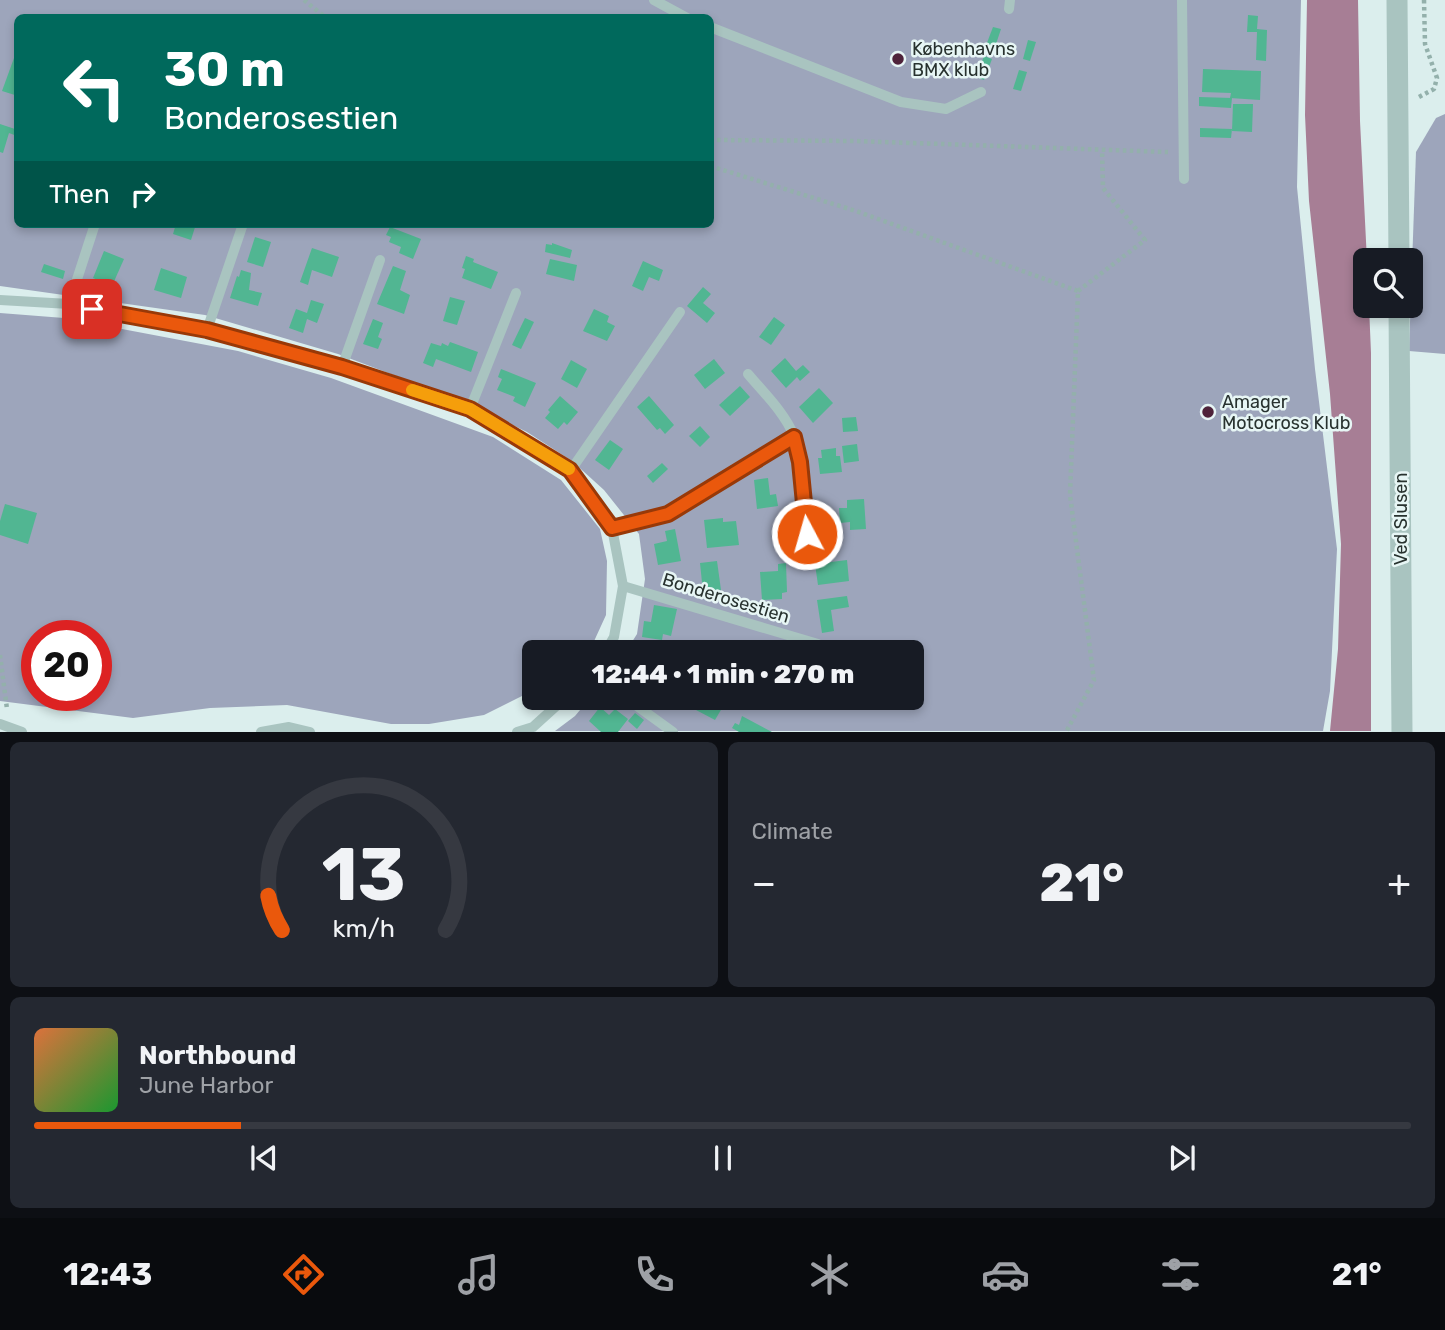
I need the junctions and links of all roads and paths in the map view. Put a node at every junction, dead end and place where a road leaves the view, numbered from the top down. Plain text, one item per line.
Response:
1 (304, 0) edge
2 (654, 0) edge
3 (1182, 0) edge
4 (1397, 0) edge
5 (1424, 0) edge
6 (321, 14) edge
7 (680, 14) edge
8 (714, 29) edge
9 (981, 92) dead end
10 (1398, 104) junction
11 (714, 140) edge
12 (1102, 150) junction
13 (1184, 153) junction
14 (714, 167) edge
15 (1184, 179) dead end
16 (94, 228) edge
17 (242, 228) edge
18 (1399, 248) edge
19 (380, 260) dead end
20 (1078, 290) junction
21 (516, 293) dead end
22 (0, 300) edge
23 (69, 304) junction
24 (680, 312) dead end
25 (1399, 318) edge
26 (207, 330) junction
27 (342, 367) junction
28 (748, 374) dead end
29 (470, 409) junction
30 (794, 437) junction
31 (570, 470) junction
32 (612, 528) junction
33 (807, 534) dead end
34 (623, 586) junction
35 (612, 640) edge
36 (805, 640) edge
37 (0, 655) edge
38 (553, 710) edge
39 (643, 710) edge
40 (4, 726) edge
41 (288, 729) edge
42 (535, 729) edge
43 (22, 732) edge
44 (261, 732) edge
45 (310, 732) edge
46 (517, 732) edge
47 (673, 732) edge
48 (1066, 732) edge
49 (1402, 732) edge

1 - 6 path
2 - 7 lane
3 - 13 lane
4 - 10 street
5 - 10 path
8 - 9 lane
10 - 18 street
11 - 12 path
12 - 13 path
12 - 20 path
13 - 15 lane
14 - 20 path
16 - 23 lane
17 - 26 lane
19 - 27 lane
20 - 48 path
21 - 29 lane
22 - 23 lane
23 - 26 lane
24 - 31 lane
25 - 49 street, Ved Slusen
26 - 27 lane
27 - 29 lane
28 - 30 lane
29 - 31 lane
30 - 32 lane
30 - 33 lane
31 - 32 lane
32 - 34 lane
34 - 35 lane
34 - 36 lane, Bonderosestien
37 - 40 path
38 - 42 lane
39 - 47 lane
40 - 43 lane
41 - 44 lane
41 - 45 lane
42 - 46 lane

